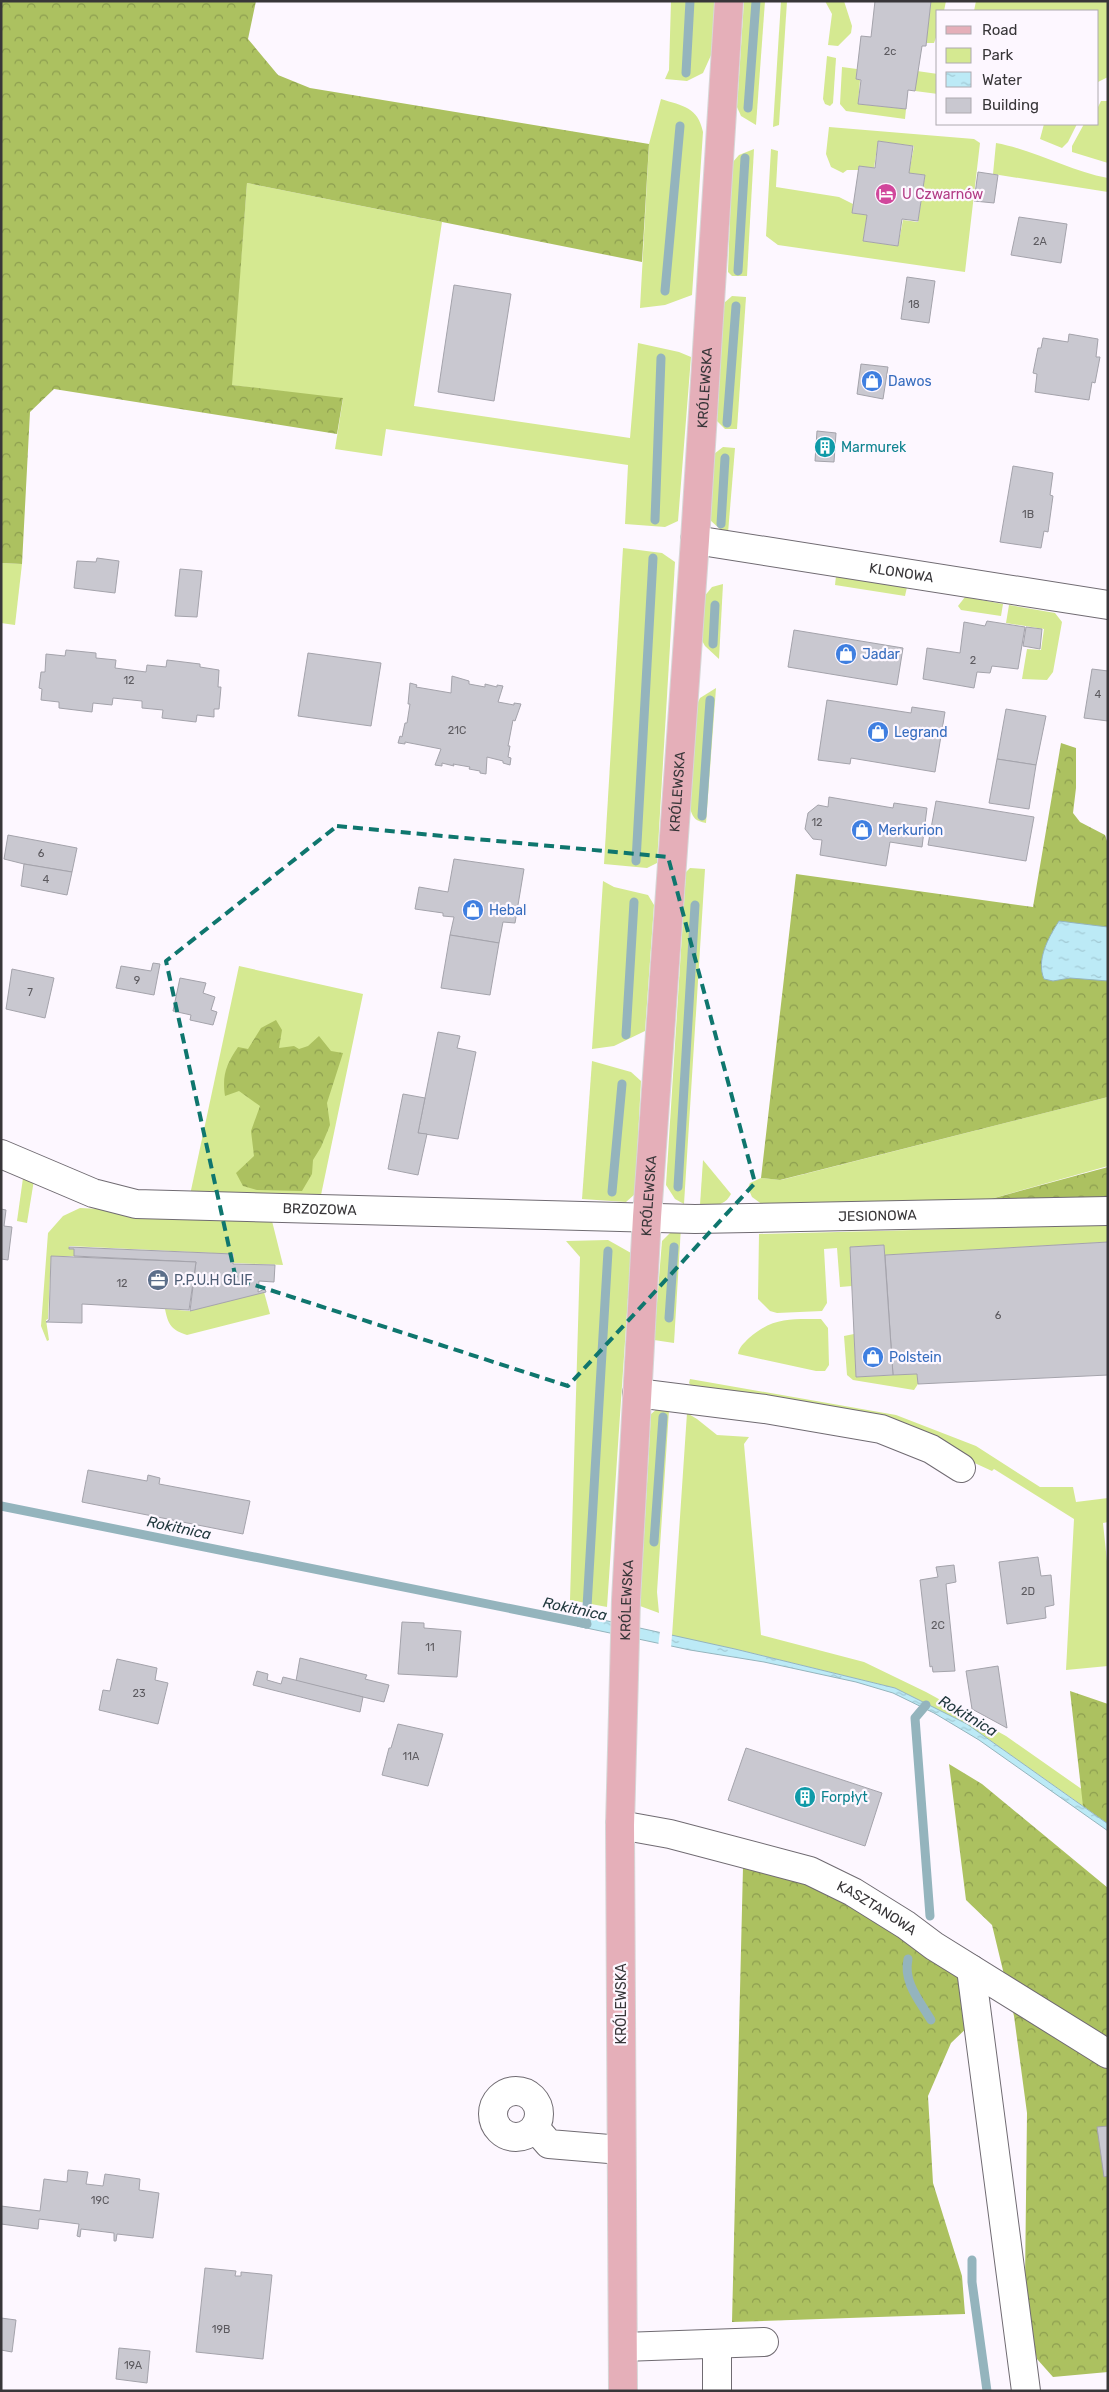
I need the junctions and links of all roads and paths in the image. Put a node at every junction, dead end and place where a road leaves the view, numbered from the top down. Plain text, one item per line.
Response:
1 (729, 1) edge
2 (695, 540) junction
3 (1108, 605) edge
4 (1, 1154) edge
5 (1108, 1211) edge
6 (647, 1217) junction
7 (637, 1393) junction
8 (961, 1468) dead end
9 (620, 1825) junction
10 (971, 1969) junction
11 (1108, 2054) edge
12 (535, 2128) dead end
13 (621, 2150) junction
14 (764, 2342) dead end
15 (717, 2344) junction
16 (623, 2347) junction
17 (623, 2391) edge
18 (717, 2391) edge
19 (1026, 2391) edge

1 - 2 main road, KRÓLEWSKA
2 - 3 street, KLONOWA
2 - 6 main road, KRÓLEWSKA
4 - 6 street, BRZOZOWA
5 - 6 street, JESIONOWA
6 - 7 main road, KRÓLEWSKA
7 - 8 street
7 - 9 main road, KRÓLEWSKA
9 - 10 street, KASZTANOWA
9 - 13 main road, KRÓLEWSKA
10 - 11 street, KASZTANOWA
10 - 19 street
12 - 13 street
13 - 16 main road, KRÓLEWSKA
14 - 15 street
15 - 16 street
15 - 18 street
16 - 17 main road, KRÓLEWSKA

